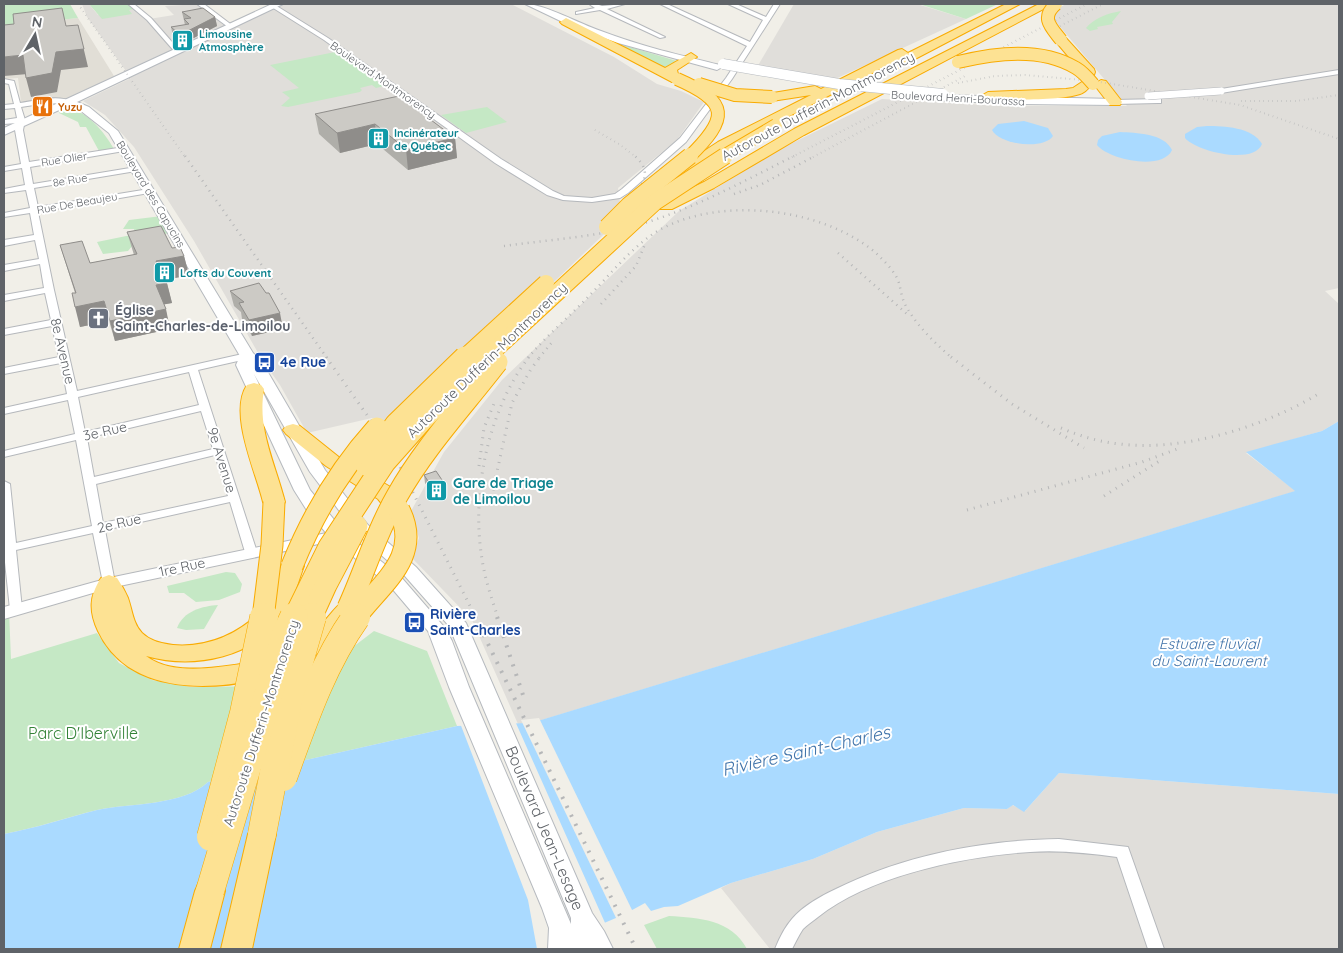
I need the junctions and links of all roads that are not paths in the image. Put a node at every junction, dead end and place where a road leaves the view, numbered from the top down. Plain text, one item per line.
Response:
1 (131, 4) edge
2 (200, 4) edge
3 (529, 4) edge
4 (541, 4) edge
5 (592, 4) edge
6 (622, 4) edge
7 (663, 4) edge
8 (731, 4) edge
9 (777, 4) edge
10 (1014, 4) edge
11 (1033, 4) edge
12 (1047, 4) edge
13 (1056, 4) edge
14 (277, 5) edge
15 (601, 8) junction
16 (578, 13) dead end
17 (768, 20) junction
18 (566, 22) junction
19 (230, 26) junction
20 (662, 37) dead end
21 (751, 45) junction
22 (177, 52) junction
23 (902, 52) junction
24 (691, 59) junction
25 (1339, 72) edge
26 (678, 77) junction
27 (1339, 78) edge
28 (4, 81) edge
29 (1100, 91) junction
30 (938, 96) junction
31 (988, 96) junction
32 (68, 102) junction
33 (16, 105) junction
34 (4, 107) edge
35 (839, 112) junction
36 (4, 122) edge
37 (21, 122) junction
38 (782, 127) junction
39 (4, 132) edge
40 (124, 149) junction
41 (26, 165) junction
42 (4, 169) edge
43 (136, 169) junction
44 (30, 187) junction
45 (4, 191) edge
46 (149, 191) junction
47 (35, 210) junction
48 (4, 215) edge
49 (613, 222) junction
50 (40, 236) junction
51 (4, 243) edge
52 (44, 261) junction
53 (4, 268) edge
54 (49, 290) junction
55 (4, 298) edge
56 (504, 319) junction
57 (57, 322) junction
58 (4, 332) edge
59 (506, 350) junction
60 (247, 356) junction
61 (64, 358) junction
62 (194, 369) junction
63 (4, 371) edge
64 (254, 389) junction
65 (74, 396) junction
66 (206, 407) junction
67 (4, 411) edge
68 (293, 430) junction
69 (80, 437) junction
70 (220, 451) junction
71 (4, 454) edge
72 (88, 482) junction
73 (4, 484) edge
74 (234, 498) junction
75 (98, 528) junction
76 (362, 529) junction
77 (318, 540) joint
78 (344, 540) junction
79 (8, 548) edge
80 (251, 552) junction
81 (109, 583) junction
82 (10, 611) edge
83 (287, 632) junction
84 (493, 704) joint
85 (470, 710) joint
86 (262, 834) junction
87 (210, 891) junction
88 (583, 918) junction
89 (560, 939) edge
90 (194, 949) edge
91 (236, 949) edge
92 (577, 949) edge
93 (583, 949) edge
94 (601, 949) edge
95 (783, 949) edge
96 (1156, 949) edge

1 - 22 street
2 - 19 street
3 - 18 main road, Boulevard Henri-Bourassa
4 - 24 main road, Boulevard Henri-Bourassa
5 - 15 street
6 - 15 street
7 - 21 street
8 - 17 street
9 - 17 street, Boulevard Montmorency
10 - 23 highway
10 - 38 highway, Autoroute Dufferin-Montmorency
11 - 38 highway, Autoroute Dufferin-Montmorency
12 - 35 highway
13 - 29 highway, bridge
14 - 19 main road
14 - 21 street, Boulevard Montmorency
15 - 16 street
15 - 20 street
17 - 21 street, Boulevard Montmorency
18 - 24 main road, Boulevard Henri-Bourassa
18 - 26 highway
19 - 22 main road
22 - 32 main road
23 - 26 highway, bridge
23 - 38 highway
24 - 26 highway
24 - 30 main road, Boulevard Henri-Bourassa, bridge
25 - 29 street, Boulevard Henri-Bourassa, bridge
26 - 49 highway, bridge
27 - 29 street, Boulevard Henri-Bourassa
28 - 33 street, 8e Avenue
29 - 30 main road, Boulevard Henri-Bourassa
29 - 31 main road, Boulevard Henri-Bourassa
29 - 31 highway
29 - 35 highway, bridge
30 - 31 main road, Boulevard Henri-Bourassa
32 - 33 street
32 - 37 main road
32 - 40 main road, Boulevard des Capucins
33 - 34 street
33 - 37 street, 8e Avenue
35 - 38 highway
36 - 37 street
37 - 39 main road
37 - 41 street, 8e Avenue
38 - 49 highway, bridge
38 - 59 highway, Autoroute Dufferin-Montmorency
38 - 83 highway, Autoroute Dufferin-Montmorency, bridge
40 - 41 street, Rue Olier
40 - 43 main road, Boulevard des Capucins
41 - 42 street, Rue Olier
41 - 44 street, 8e Avenue
43 - 44 street, 8e Rue
43 - 46 main road, Boulevard des Capucins
44 - 45 street, 8e Rue
44 - 47 street, 8e Avenue
46 - 47 street, Rue De Beaujeu
46 - 60 main road, Boulevard des Capucins
47 - 48 street, Rue De Beaujeu
47 - 50 street, 8e Avenue
49 - 56 highway, bridge
50 - 51 street
50 - 52 street, 8e Avenue
52 - 53 street
52 - 54 street, 8e Avenue
54 - 55 street
54 - 57 street, 8e Avenue
56 - 81 highway, bridge
56 - 83 highway, bridge
57 - 58 street
57 - 61 street, 8e Avenue
59 - 81 highway, bridge
59 - 86 highway, Autoroute Dufferin-Montmorency, bridge
60 - 62 street
60 - 64 main road, Boulevard des Capucins
60 - 68 main road, Boulevard des Capucins
61 - 63 street
61 - 65 street, 8e Avenue
62 - 65 street
62 - 66 street, 9e Avenue
64 - 78 main road, Boulevard des Capucins
64 - 87 highway, bridge
65 - 67 street
65 - 69 street, 8e Avenue
66 - 69 street, 3e Rue
66 - 70 street, 9e Avenue
68 - 76 main road, Boulevard des Capucins
68 - 86 highway, bridge
69 - 71 street, 3e Rue
69 - 72 street, 8e Avenue
70 - 72 street
70 - 74 street, 9e Avenue
72 - 75 street, 8e Avenue
73 - 79 street
74 - 75 street, 2e Rue
74 - 80 street, 9e Avenue
75 - 79 street, 2e Rue
75 - 81 street, 8e Avenue
76 - 78 street
76 - 84 main road, Boulevard des Capucins
77 - 78 main road
77 - 80 street, 1re Rue
78 - 85 main road, Boulevard des Capucins
79 - 82 street
80 - 81 street, 1re Rue
81 - 82 street, 1re Rue
83 - 87 highway, Autoroute Dufferin-Montmorency, bridge
84 - 88 main road, Boulevard Jean-Lesage
85 - 89 main road, Boulevard Jean-Lesage
86 - 91 highway, Autoroute Dufferin-Montmorency
87 - 90 highway, Autoroute Dufferin-Montmorency
88 - 93 main road
88 - 94 main road, Boulevard Jean-Lesage
89 - 92 main road
95 - 96 street

